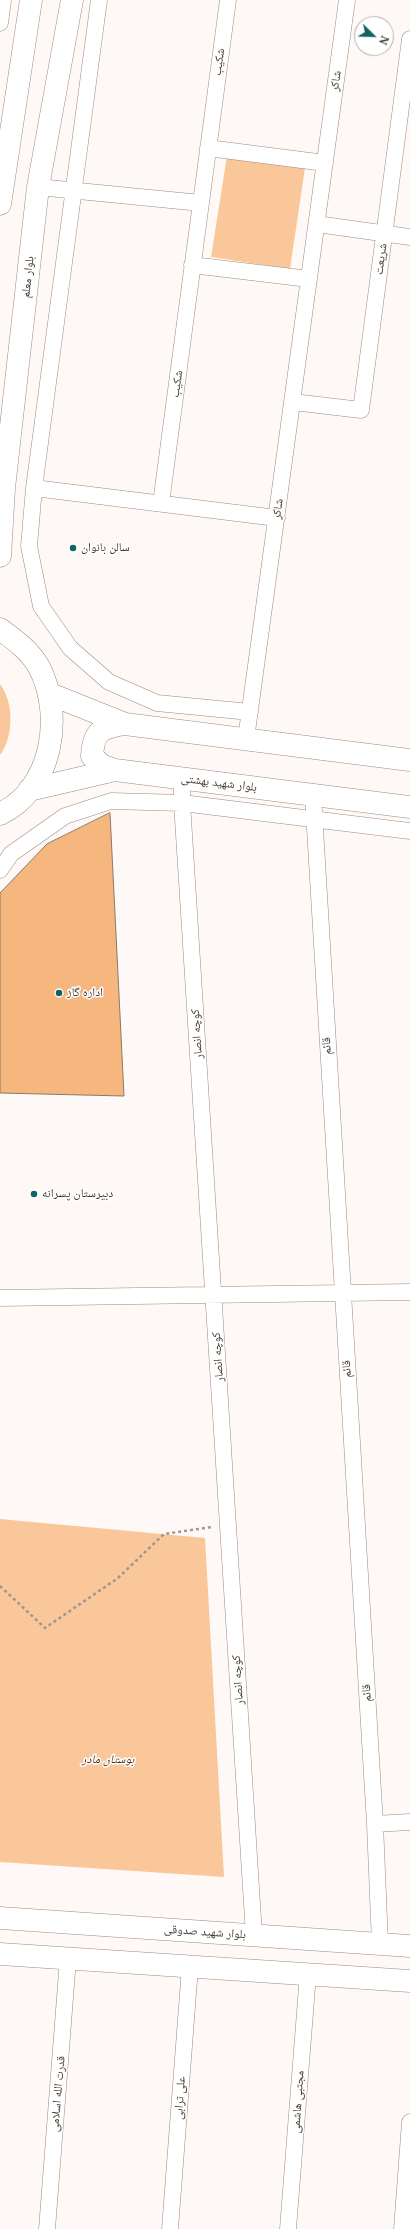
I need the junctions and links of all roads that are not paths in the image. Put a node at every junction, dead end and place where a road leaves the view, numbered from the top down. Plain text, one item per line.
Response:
1 (3, 0) edge
2 (31, 0) edge
3 (72, 0) edge
4 (99, 0) edge
5 (228, 0) edge
6 (347, 0) edge
7 (0, 23) edge
8 (410, 40) edge
9 (208, 148) junction
10 (325, 163) junction
11 (2, 175) edge
12 (38, 188) junction
13 (72, 191) junction
14 (201, 203) junction
15 (0, 204) edge
16 (317, 224) junction
17 (384, 233) junction
18 (410, 236) edge
19 (192, 264) junction
20 (309, 280) junction
21 (292, 402) junction
22 (34, 488) junction
23 (161, 504) junction
24 (277, 518) junction
25 (0, 556) edge
26 (0, 629) edge
27 (50, 694) junction
28 (250, 712) junction
29 (125, 724) junction
30 (246, 739) junction
31 (410, 760) edge
32 (115, 770) junction
33 (182, 779) junction
34 (29, 790) junction
35 (313, 795) junction
36 (182, 803) junction
37 (410, 807) edge
38 (1, 815) edge
39 (313, 818) junction
40 (410, 831) edge
41 (0, 870) edge
42 (410, 1292) edge
43 (342, 1294) junction
44 (214, 1295) junction
45 (0, 1298) edge
46 (410, 1822) edge
47 (375, 1824) junction
48 (0, 1918) edge
49 (254, 1935) junction
50 (380, 1944) junction
51 (410, 1946) edge
52 (0, 1954) edge
53 (68, 1959) junction
54 (190, 1967) junction
55 (308, 1974) junction
56 (410, 1981) edge
57 (410, 2122) edge
58 (47, 2229) edge
59 (170, 2229) edge
60 (288, 2229) edge
61 (402, 2229) edge

1 - 7 street
2 - 11 main road
3 - 12 main road, بلوار معلم
4 - 13 street
5 - 9 street, شکیب
6 - 10 street, شاکر
8 - 17 street, شریعت
9 - 10 street
9 - 14 street, شکیب
10 - 16 street, شاکر
11 - 15 main road
12 - 13 street
12 - 25 main road, بلوار معلم
13 - 14 street
13 - 22 street
14 - 19 street, شکیب
16 - 17 street
16 - 20 street, شاکر
17 - 18 street
17 - 21 street, شریعت
19 - 20 street
19 - 23 street, شکیب
20 - 21 street, شاکر
21 - 24 street, شاکر
22 - 23 street
22 - 28 street
23 - 24 street
24 - 28 street, شاکر
26 - 27 main road
27 - 29 main road
27 - 34 main road
28 - 30 street, شاکر
29 - 30 main road
29 - 32 main road
30 - 31 main road
32 - 33 main road, بلوار شهید بهشتی
32 - 34 main road, بلوار شهید بهشتی
33 - 35 main road, بلوار شهید بهشتی
33 - 36 street, کوچه انصار
34 - 38 main road
35 - 37 main road, بلوار شهید بهشتی
35 - 39 street, قائم
36 - 39 street
36 - 41 street
36 - 44 street, کوچه انصار
39 - 40 street
39 - 43 street, قائم
42 - 43 street
43 - 44 street
43 - 47 street, قائم
44 - 45 street
44 - 49 street, کوچه انصار
46 - 47 street
47 - 50 street, قائم
48 - 49 main road, بلوار شهید صدوقی
49 - 50 main road, بلوار شهید صدوقی
50 - 51 main road, بلوار شهید صدوقی
52 - 53 main road
53 - 54 main road
53 - 58 street, قدرت الله اسلامی
54 - 55 main road
54 - 59 street, علی ترابی
55 - 56 main road
55 - 60 street, مجتبی هاشمی
57 - 61 street

